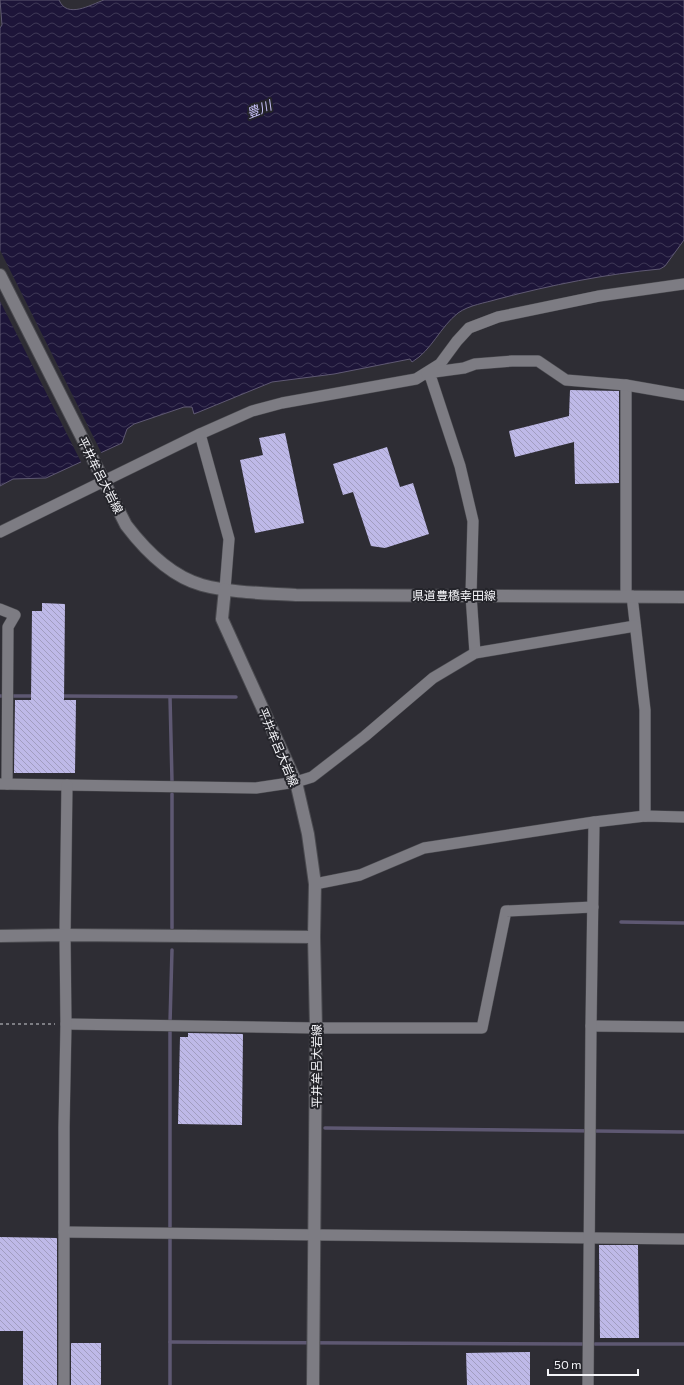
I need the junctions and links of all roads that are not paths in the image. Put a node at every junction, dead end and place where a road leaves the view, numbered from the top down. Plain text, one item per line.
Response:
1 (0, 276) edge
2 (684, 284) edge
3 (427, 373) junction
4 (626, 385) junction
5 (684, 395) edge
6 (200, 434) junction
7 (102, 479) junction
8 (0, 532) edge
9 (225, 589) junction
10 (471, 595) junction
11 (629, 596) junction
12 (684, 597) edge
13 (0, 609) edge
14 (635, 626) junction
15 (475, 653) junction
16 (296, 782) junction
17 (4, 784) edge
18 (67, 785) junction
19 (645, 816) junction
20 (684, 817) edge
21 (594, 822) junction
22 (315, 884) junction
23 (593, 907) junction
24 (65, 935) junction
25 (0, 936) edge
26 (314, 937) junction
27 (66, 1024) junction
28 (591, 1026) junction
29 (684, 1027) edge
30 (316, 1028) junction
31 (64, 1232) junction
32 (314, 1235) junction
33 (590, 1237) junction
34 (684, 1239) edge
35 (64, 1385) edge
36 (313, 1385) edge
37 (588, 1385) edge

1 - 7 main road, 平井牟呂大岩線
2 - 3 street
3 - 4 street
3 - 6 street
3 - 10 street
4 - 5 street
4 - 11 street
6 - 7 street
6 - 9 street
7 - 8 street
7 - 9 main road, 平井牟呂大岩線
9 - 10 main road, 県道豊橋幸田線
9 - 16 main road, 平井牟呂大岩線
10 - 11 main road, 県道豊橋幸田線
10 - 15 street
11 - 12 main road, 県道豊橋幸田線
11 - 14 street
13 - 17 street
14 - 15 street
14 - 19 street
15 - 16 street
16 - 18 street
16 - 22 main road, 平井牟呂大岩線
17 - 18 street
18 - 24 street
19 - 20 street
19 - 21 street
21 - 22 street
21 - 23 street
22 - 26 main road, 平井牟呂大岩線
23 - 28 street
23 - 30 street
24 - 25 main road
24 - 26 main road
24 - 27 street
26 - 30 main road, 平井牟呂大岩線
27 - 30 street
27 - 31 street
28 - 29 street
28 - 33 street
30 - 32 main road, 平井牟呂大岩線
31 - 32 street
31 - 35 street
32 - 33 street
32 - 36 main road, 平井牟呂大岩線
33 - 34 street
33 - 37 street

